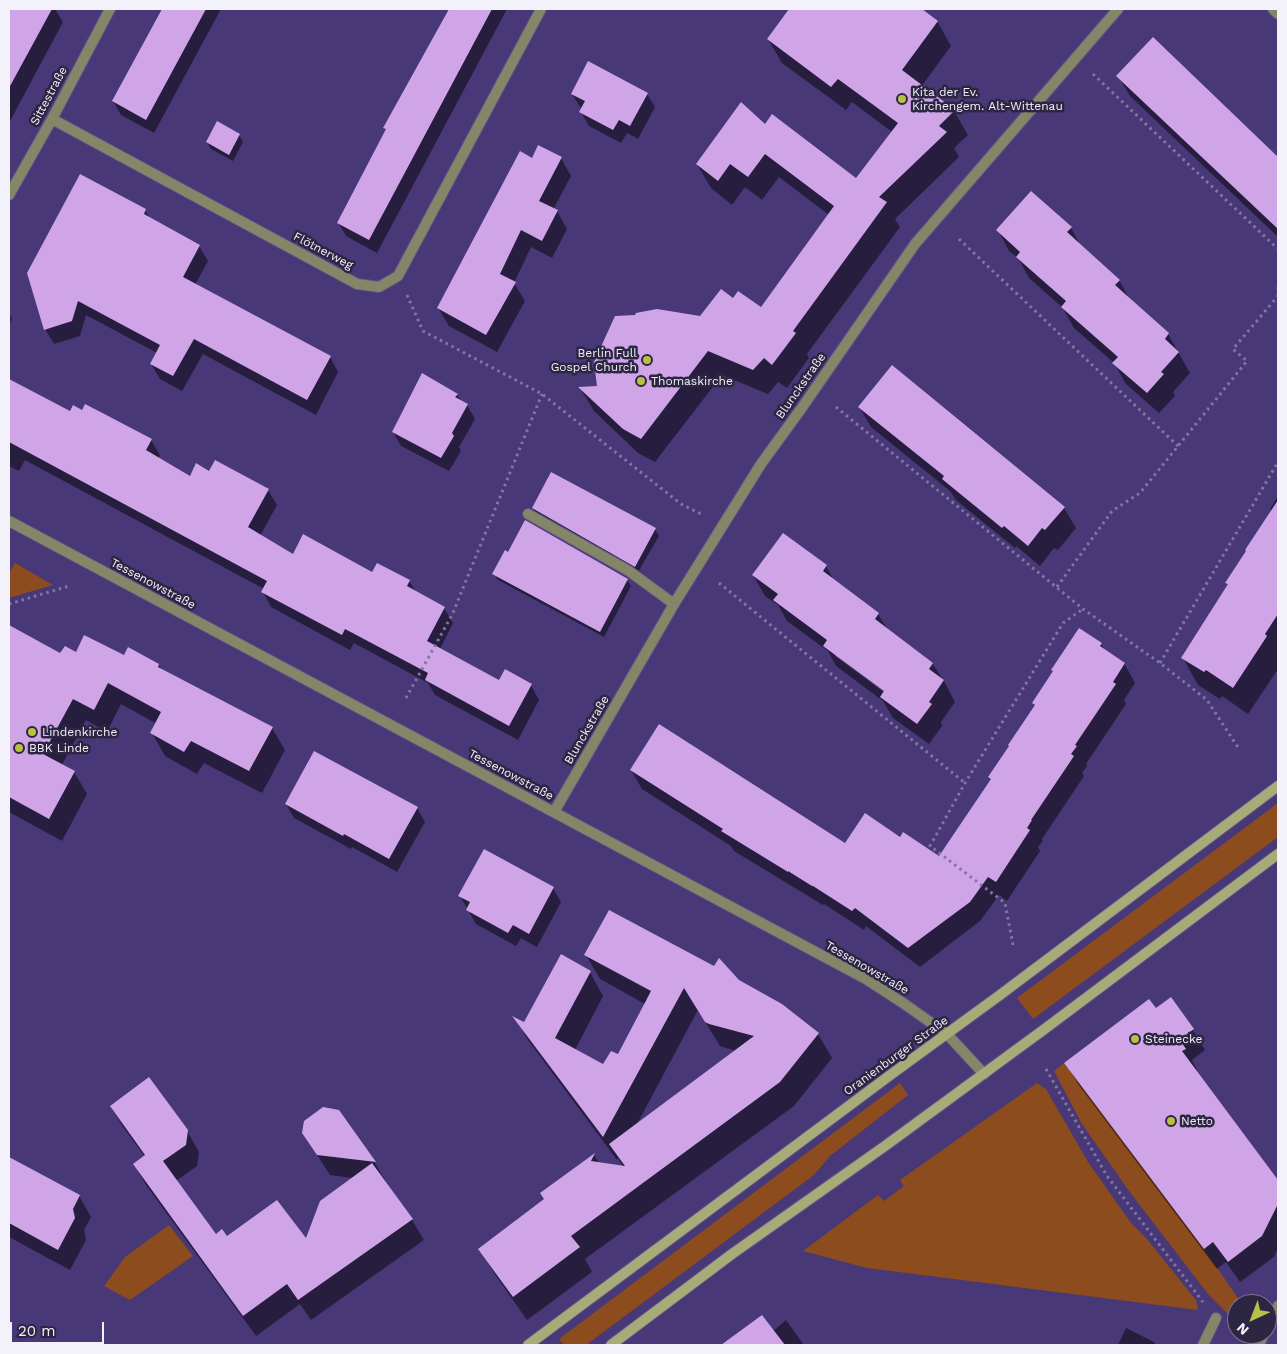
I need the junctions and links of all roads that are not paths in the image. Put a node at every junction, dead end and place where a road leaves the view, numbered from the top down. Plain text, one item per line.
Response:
1 (110, 9) edge
2 (541, 9) edge
3 (1118, 9) edge
4 (1273, 9) edge
5 (1278, 14) edge
6 (52, 119) junction
7 (9, 195) edge
8 (528, 514) dead end
9 (9, 521) edge
10 (674, 604) junction
11 (1278, 786) edge
12 (554, 812) junction
13 (1278, 854) edge
14 (947, 1034) junction
15 (984, 1074) junction
16 (1216, 1318) road end
17 (529, 1345) edge
18 (611, 1345) edge
19 (1203, 1345) edge

1 - 6 street, Sittestraße
2 - 6 street, Flötnerweg
3 - 10 street, Blunckstraße
4 - 5 street
6 - 7 street, Sittestraße
8 - 10 street
9 - 12 street, Tessenowstraße
10 - 12 street, Blunckstraße
11 - 14 main road, Oranienburger Straße
12 - 14 street, Tessenowstraße
13 - 15 main road
14 - 15 street, Tessenowstraße
14 - 17 main road, Oranienburger Straße
15 - 18 main road
16 - 19 street

